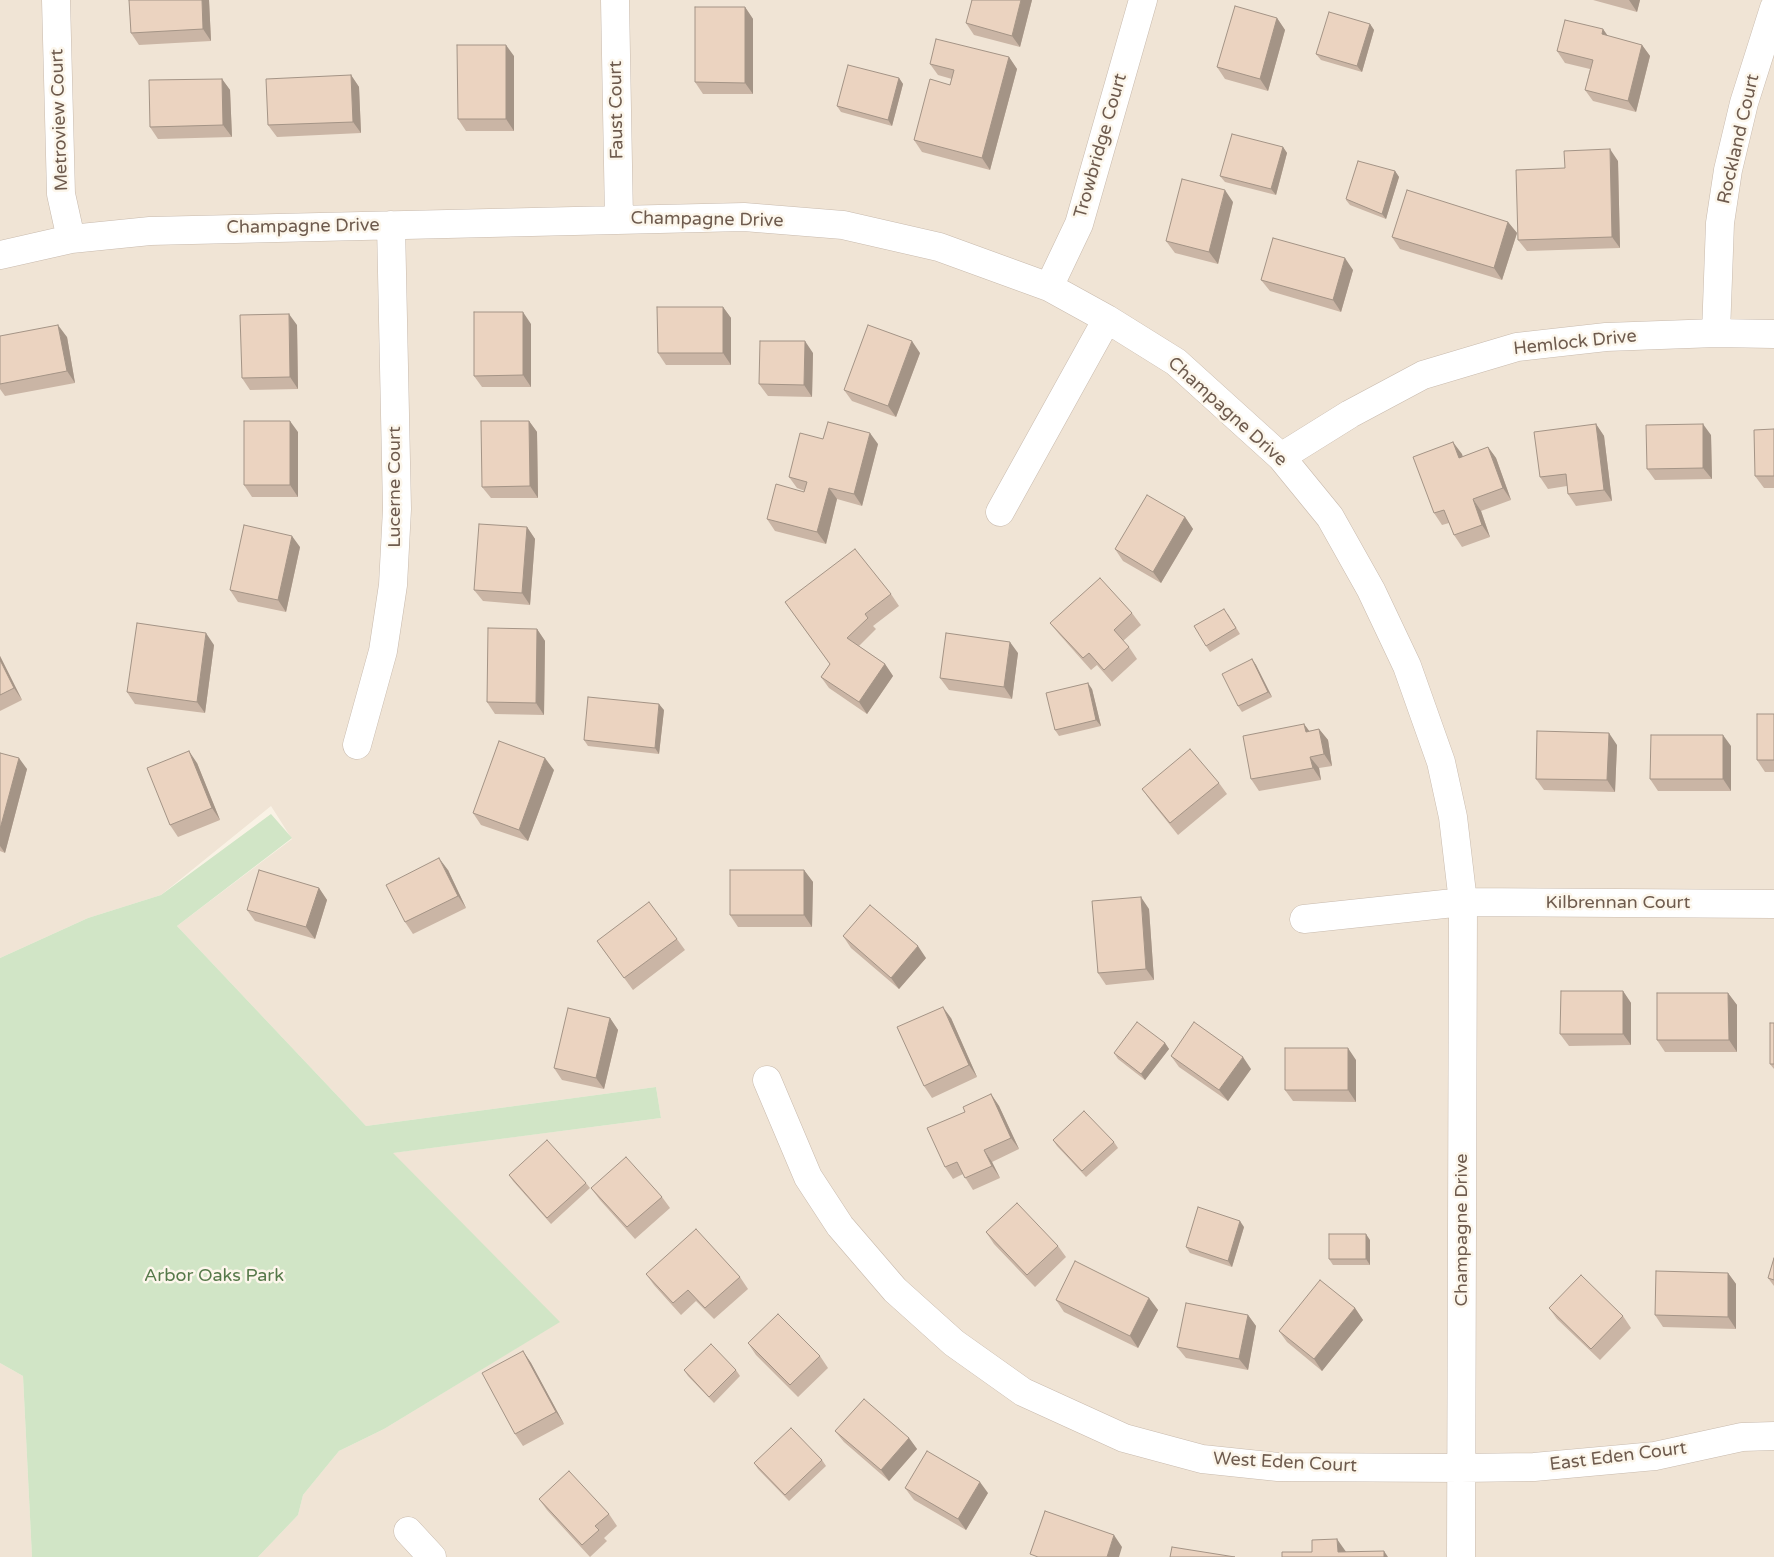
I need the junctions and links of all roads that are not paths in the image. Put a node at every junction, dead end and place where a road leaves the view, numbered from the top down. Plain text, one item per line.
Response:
1 (56, 0) edge
2 (615, 0) edge
3 (1143, 0) edge
4 (1774, 8) edge
5 (619, 219) junction
6 (391, 225) junction
7 (71, 239) junction
8 (0, 255) edge
9 (1049, 288) junction
10 (1107, 319) junction
11 (1716, 333) junction
12 (1774, 334) edge
13 (1281, 457) junction
14 (1000, 512) dead end
15 (357, 745) dead end
16 (1463, 902) junction
17 (1774, 904) edge
18 (1304, 919) dead end
19 (767, 1080) dead end
20 (1774, 1436) edge
21 (1461, 1468) junction
22 (408, 1532) dead end
23 (432, 1557) edge
24 (1461, 1557) edge

1 - 7 street, Metroview Court
2 - 5 street, Faust Court
3 - 9 street, Trowbridge Court
4 - 11 street, Rockland Court
5 - 6 street, Champagne Drive
5 - 9 street, Champagne Drive
6 - 7 street, Champagne Drive
6 - 15 street, Lucerne Court
7 - 8 street, Champagne Drive
9 - 10 street, Champagne Drive
10 - 13 street, Champagne Drive
10 - 14 street
11 - 12 street, Hemlock Drive
11 - 13 street, Hemlock Drive
13 - 16 street, Champagne Drive
16 - 17 street, Kilbrennan Court
16 - 18 street
16 - 21 street, Champagne Drive
19 - 21 street, West Eden Court
20 - 21 street, East Eden Court
21 - 24 street, Champagne Drive
22 - 23 street

